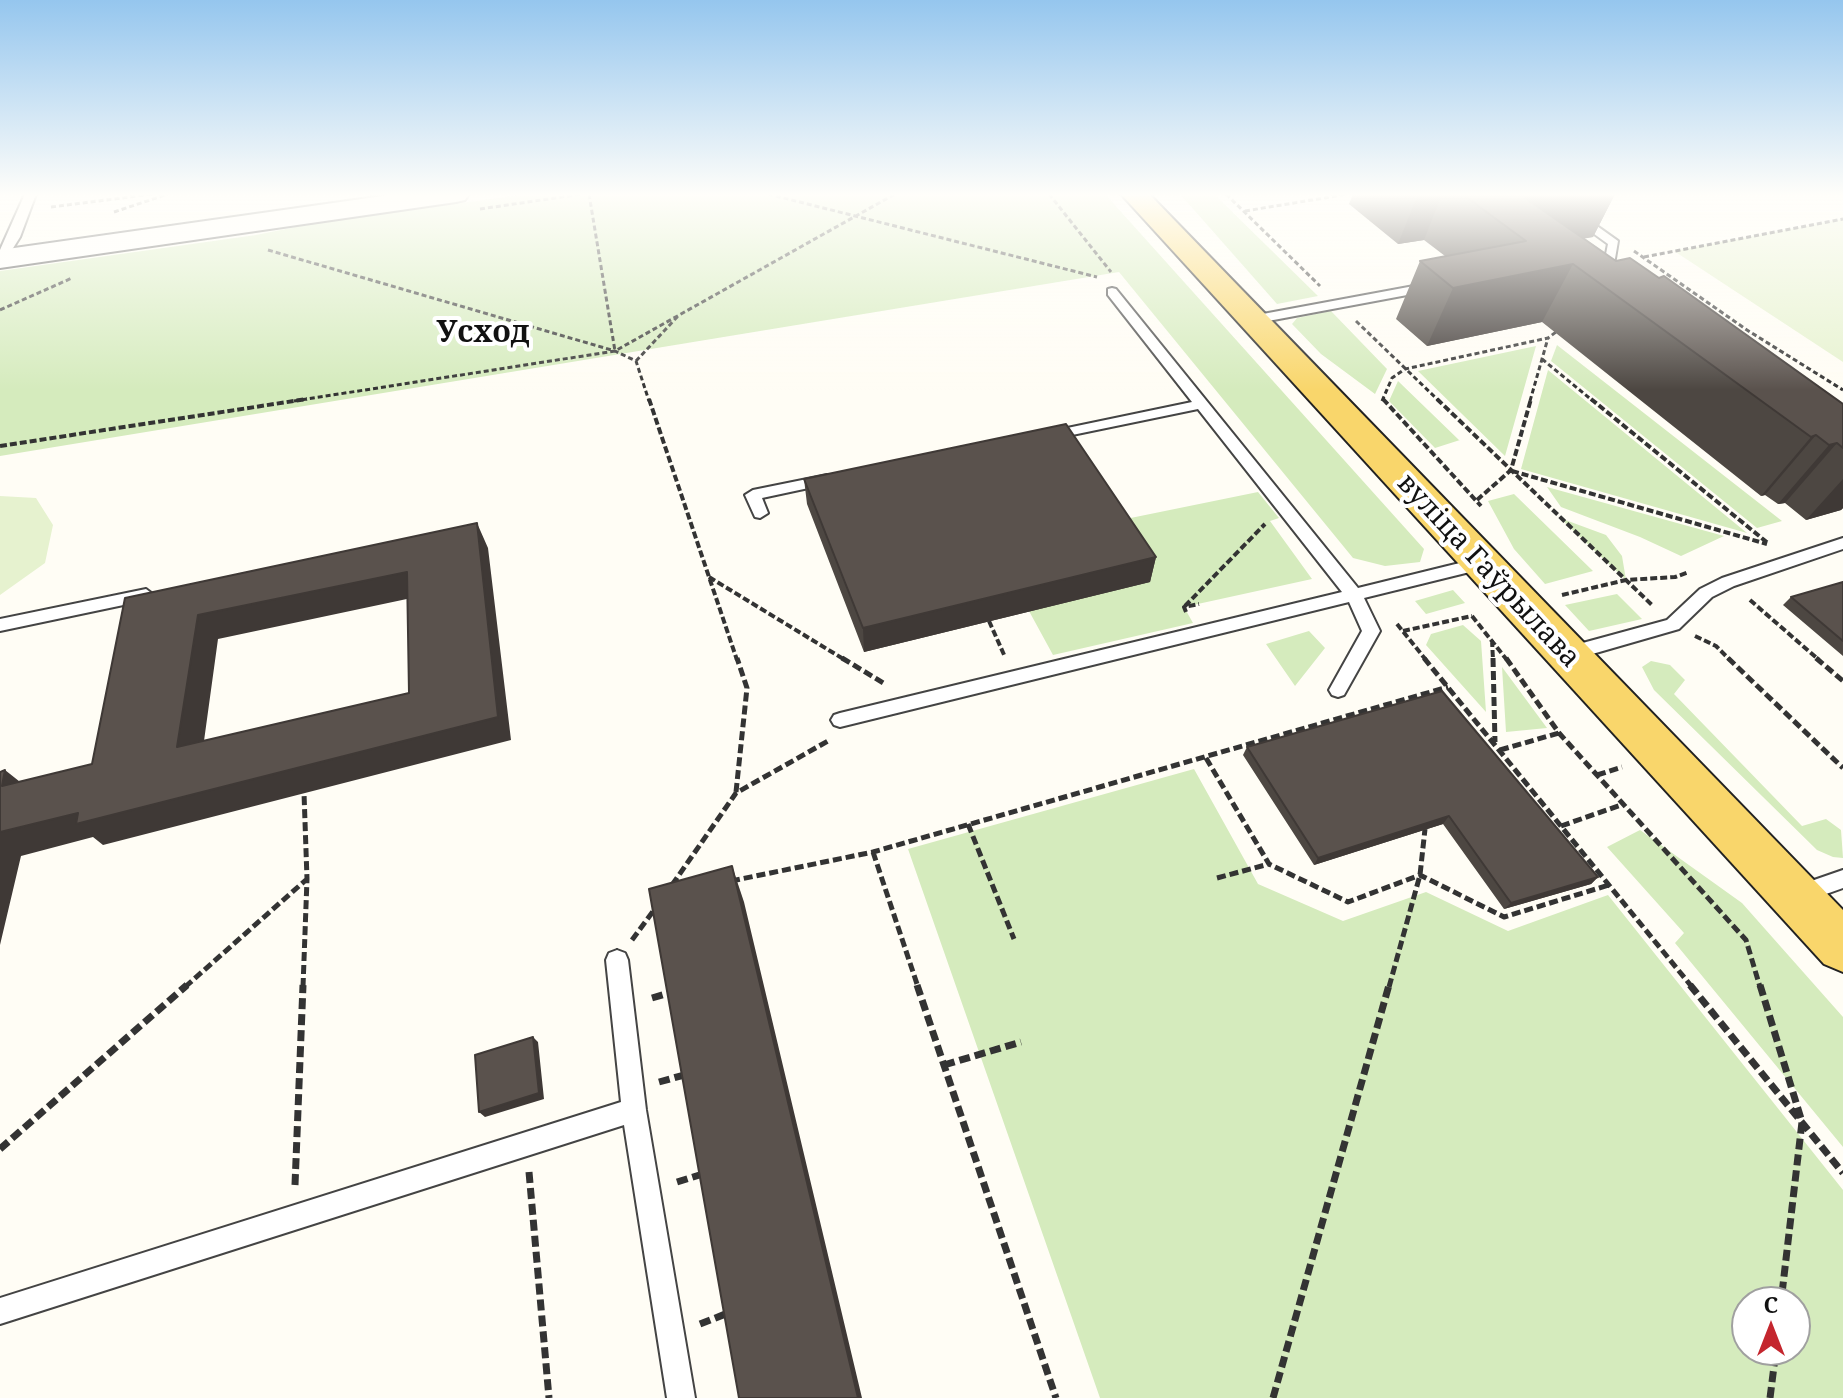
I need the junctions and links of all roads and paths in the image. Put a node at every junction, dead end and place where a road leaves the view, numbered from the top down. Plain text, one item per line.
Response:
1 (300, 259) edge
2 (600, 259) edge
3 (776, 259) edge
4 (1018, 259) edge
5 (1095, 259) edge
6 (1195, 259) edge
7 (1293, 259) edge
8 (1611, 259) edge
9 (1646, 259) edge
10 (83, 274) dead end
11 (1113, 285) junction
12 (1440, 285) edge
13 (1604, 291) edge
14 (1337, 303) junction
15 (0, 310) edge
16 (684, 311) junction
17 (1252, 320) junction
18 (1560, 329) edge
19 (1548, 338) junction
20 (615, 351) junction
21 (1542, 359) junction
22 (636, 361) junction
23 (1405, 369) junction
24 (1843, 390) edge
25 (1202, 404) junction
26 (1034, 438) edge
27 (0, 446) edge
28 (1511, 470) junction
29 (847, 476) edge
30 (1477, 500) dead end
31 (1283, 505) junction
32 (760, 513) dead end
33 (1843, 543) edge
34 (1480, 564) junction
35 (708, 576) junction
36 (1626, 580) junction
37 (167, 591) edge
38 (1362, 593) junction
39 (1552, 597) dead end
40 (1184, 607) dead end
41 (1482, 614) dead end
42 (1472, 616) junction
43 (989, 621) edge
44 (0, 625) edge
45 (1673, 625) junction
46 (1781, 626) dead end
47 (1403, 631) junction
48 (1492, 638) junction
49 (1567, 655) junction
50 (1008, 665) dead end
51 (1843, 681) edge
52 (1448, 687) junction
53 (1338, 690) dead end
54 (876, 711) junction
55 (840, 720) dead end
56 (1559, 733) junction
57 (1495, 743) junction
58 (1500, 750) junction
59 (1206, 758) junction
60 (1843, 768) edge
61 (304, 793) edge
62 (736, 793) junction
63 (1624, 804) junction
64 (968, 824) junction
65 (1561, 826) junction
66 (1425, 829) edge
67 (873, 852) junction
68 (1269, 864) junction
69 (1420, 875) junction
70 (1217, 878) dead end
71 (307, 879) junction
72 (1843, 879) edge
73 (725, 882) edge
74 (1609, 885) junction
75 (681, 891) edge
76 (666, 894) junction
77 (1795, 896) junction
78 (1014, 939) dead end
79 (1843, 947) edge
80 (617, 960) joint
81 (677, 990) edge
82 (644, 1001) dead end
83 (1021, 1042) dead end
84 (944, 1065) junction
85 (693, 1073) edge
86 (659, 1082) dead end
87 (634, 1110) junction
88 (1802, 1122) junction
89 (527, 1143) junction
90 (0, 1149) edge
91 (711, 1172) edge
92 (1843, 1173) edge
93 (676, 1182) dead end
94 (295, 1186) dead end
95 (1783, 1286) edge
96 (736, 1309) edge
97 (0, 1311) edge
98 (700, 1324) dead end
99 (1774, 1366) edge
100 (549, 1398) edge
101 (681, 1398) edge
102 (1056, 1398) edge
103 (1273, 1398) edge
104 (1770, 1398) edge

1 - 20 path
2 - 20 path
3 - 16 path
4 - 11 path
5 - 11 path
6 - 17 main road, вуліца Гаўрылава
7 - 14 path
8 - 13 lane
9 - 24 path
10 - 15 path
11 - 25 lane
12 - 14 lane
14 - 17 lane
14 - 23 path
16 - 20 path
16 - 22 path
17 - 34 main road, вуліца Гаўрылава
18 - 19 path
19 - 21 path
19 - 23 path
20 - 22 path
20 - 27 path
21 - 28 path
21 - 28 path
22 - 35 path
23 - 28 path
25 - 26 lane
25 - 31 lane
28 - 30 path
28 - 36 path
29 - 32 lane
31 - 38 lane
31 - 40 path
33 - 45 lane
34 - 38 lane
34 - 49 main road, вуліца Гаўрылава
35 - 54 path
35 - 62 path
36 - 39 path
36 - 45 path
37 - 44 lane
38 - 47 path
38 - 53 lane
38 - 54 lane
41 - 42 path
42 - 47 path
42 - 48 path
43 - 50 path
45 - 49 lane
45 - 60 path
46 - 51 path
47 - 52 path
48 - 56 path
48 - 57 path
49 - 77 main road, вуліца Гаўрылава
52 - 57 path
52 - 59 path
54 - 55 lane
54 - 62 path
56 - 58 path
56 - 63 path
57 - 58 path
58 - 65 path
59 - 64 path
59 - 68 path
61 - 71 path
62 - 76 path
63 - 65 path
63 - 88 path
64 - 67 path
64 - 78 path
65 - 74 path
66 - 69 path
67 - 73 path
67 - 84 path
68 - 69 path
68 - 70 path
69 - 74 path
69 - 103 path
71 - 90 path
71 - 94 path
72 - 77 lane
74 - 88 path
75 - 76 path
76 - 80 path
77 - 79 main road, вуліца Гаўрылава
80 - 87 lane
81 - 82 path
83 - 84 path
84 - 102 path
85 - 86 path
87 - 89 lane
87 - 101 lane
88 - 92 path
88 - 95 path
89 - 97 lane
89 - 100 path
91 - 93 path
96 - 98 path
99 - 104 path

